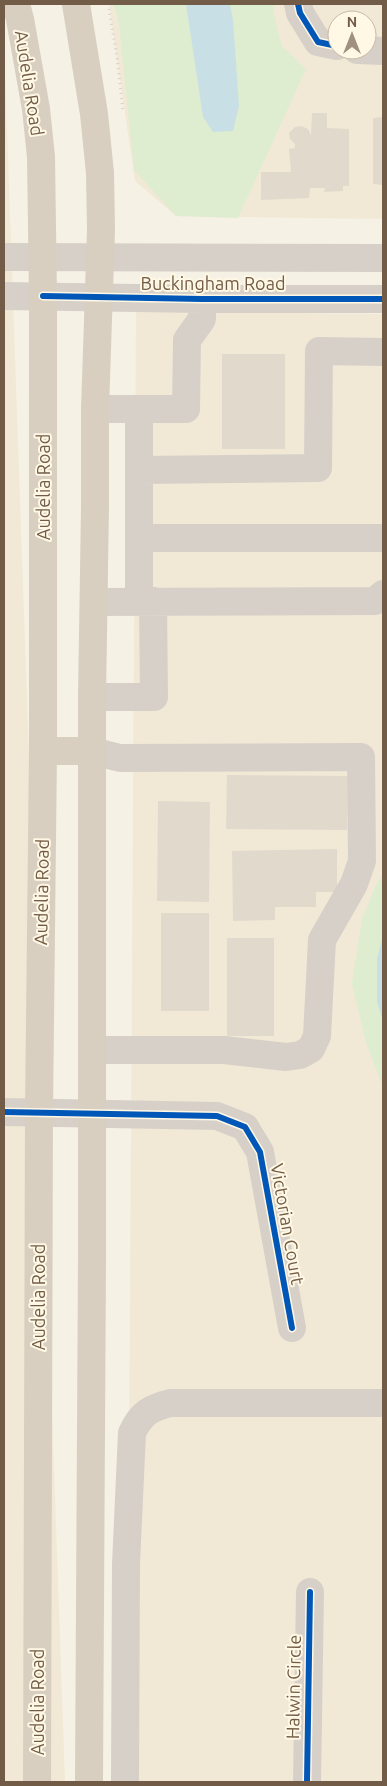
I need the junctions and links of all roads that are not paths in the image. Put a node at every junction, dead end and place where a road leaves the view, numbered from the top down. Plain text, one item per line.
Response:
1 (16, 4) edge
2 (76, 4) edge
3 (298, 4) edge
4 (327, 43) edge
5 (4, 257) edge
6 (43, 257) junction
7 (99, 258) junction
8 (383, 258) edge
9 (4, 296) edge
10 (43, 296) junction
11 (98, 297) junction
12 (202, 299) junction
13 (383, 299) edge
14 (383, 352) edge
15 (95, 409) junction
16 (140, 409) junction
17 (140, 470) junction
18 (140, 538) junction
19 (383, 538) edge
20 (383, 594) edge
21 (146, 601) junction
22 (94, 602) junction
23 (92, 697) junction
24 (43, 751) junction
25 (92, 751) junction
26 (92, 1050) junction
27 (4, 1112) edge
28 (39, 1112) junction
29 (92, 1113) junction
30 (292, 1328) dead end
31 (383, 1403) edge
32 (310, 1592) dead end
33 (37, 1782) edge
34 (89, 1782) edge
35 (125, 1782) edge
36 (308, 1782) edge

1 - 6 main road, Audelia Road
2 - 7 main road
3 - 4 street
5 - 6 street, Buckingham Road
6 - 7 street, Buckingham Road
6 - 10 main road, Audelia Road
7 - 8 street, Buckingham Road
7 - 11 main road
9 - 10 street, Buckingham Road
10 - 11 street, Buckingham Road
10 - 24 main road, Audelia Road
11 - 12 street, Buckingham Road
11 - 15 main road
12 - 13 street, Buckingham Road
12 - 16 street
14 - 17 street
15 - 16 street
15 - 22 main road
16 - 17 street
17 - 18 street
18 - 19 street
18 - 21 street
20 - 21 street
21 - 22 street
21 - 23 street
22 - 23 main road
23 - 25 main road
24 - 25 main road
24 - 28 main road, Audelia Road
25 - 26 main road
25 - 26 street
26 - 29 main road
27 - 28 street, Victorian Court
28 - 29 street, Victorian Court
28 - 33 main road, Audelia Road
29 - 30 street, Victorian Court
29 - 34 main road
31 - 35 street
32 - 36 street, Halwin Circle

